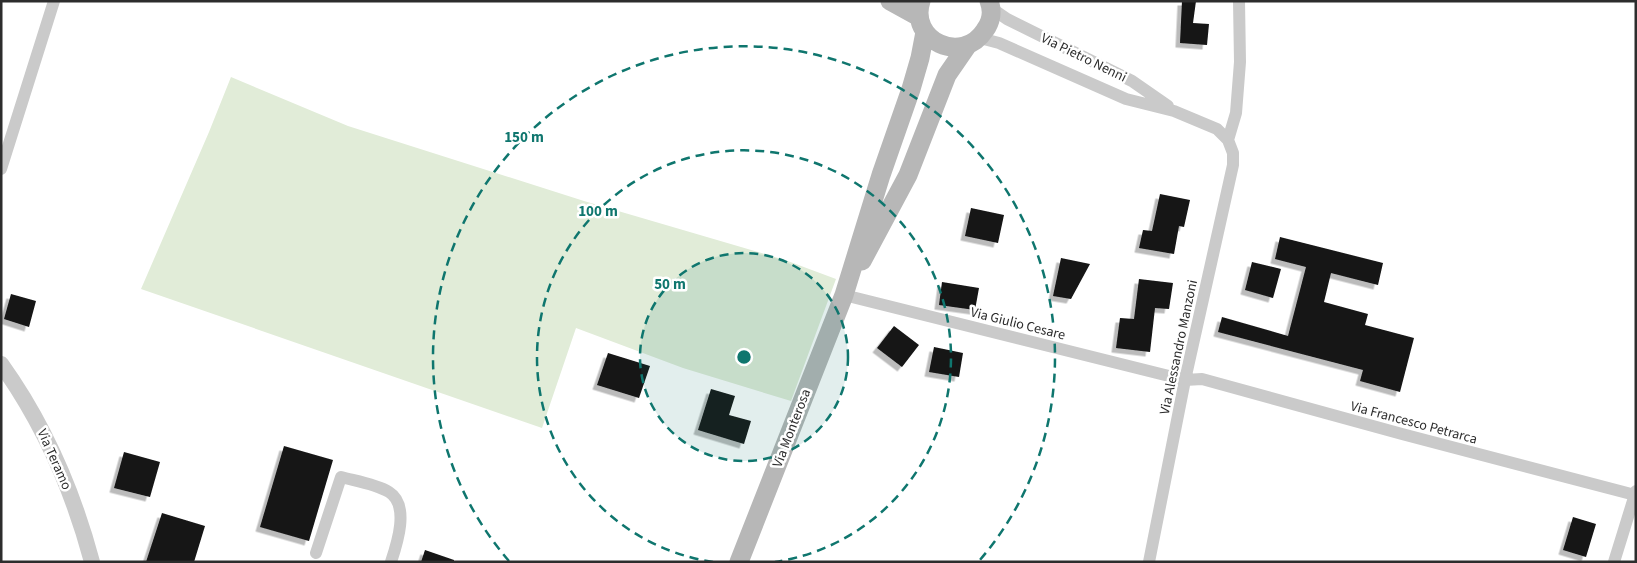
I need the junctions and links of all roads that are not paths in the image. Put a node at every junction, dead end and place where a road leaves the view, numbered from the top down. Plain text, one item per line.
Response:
1 (54, 1) edge
2 (890, 1) edge
3 (1239, 1) edge
4 (990, 5) edge
5 (922, 17) edge
6 (974, 42) junction
7 (1174, 111) junction
8 (1228, 140) junction
9 (1, 169) edge
10 (844, 295) junction
11 (1, 364) edge
12 (1186, 380) junction
13 (1635, 493) edge
14 (316, 553) dead end
15 (92, 562) edge
16 (391, 562) edge
17 (739, 562) edge
18 (1149, 562) edge
19 (1614, 562) edge

1 - 9 street
2 - 5 main road
3 - 8 street
4 - 6 main road, Via Monterosa
4 - 7 street, Via Pietro Nenni
5 - 6 main road
5 - 10 main road, Via Monterosa
6 - 7 street, Via Pietro Nenni
6 - 10 main road, Via Monterosa
7 - 8 street, Via Pietro Nenni
8 - 12 street, Via Alessandro Manzoni
10 - 12 street, Via Giulio Cesare
10 - 17 main road, Via Monterosa
11 - 15 street, Via Teramo
12 - 13 street, Via Francesco Petrarca
12 - 18 street, Via Alessandro Manzoni
13 - 19 street
14 - 16 street

